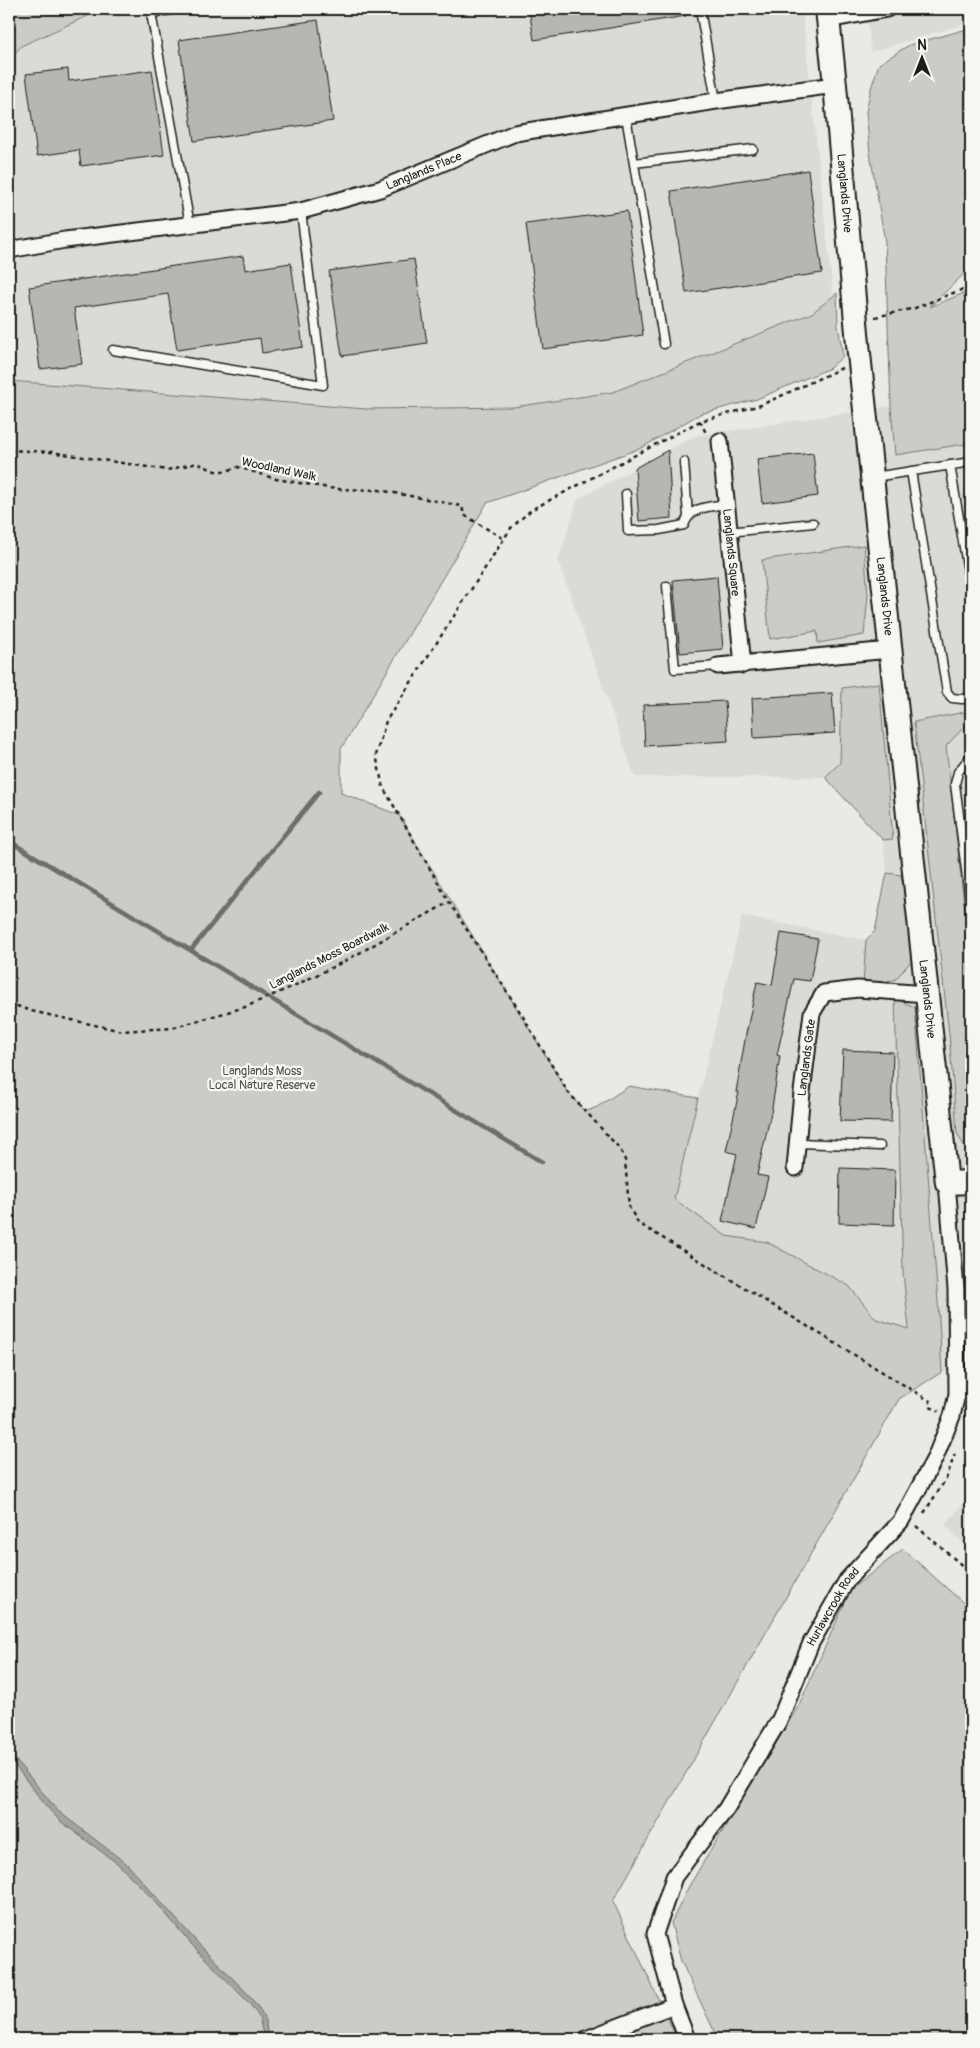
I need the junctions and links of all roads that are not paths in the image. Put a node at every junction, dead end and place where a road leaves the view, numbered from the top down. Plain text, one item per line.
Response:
1 (178, 9) edge
2 (700, 9) edge
3 (887, 9) edge
4 (827, 15) edge
5 (836, 84) junction
6 (716, 101) junction
7 (626, 116) junction
8 (753, 149) dead end
9 (634, 164) junction
10 (302, 211) junction
11 (190, 225) junction
12 (9, 250) edge
13 (664, 344) dead end
14 (113, 350) dead end
15 (720, 440) dead end
16 (684, 462) dead end
17 (971, 462) edge
18 (950, 465) junction
19 (911, 471) junction
20 (872, 477) junction
21 (626, 494) dead end
22 (726, 504) junction
23 (688, 516) junction
24 (813, 522) dead end
25 (729, 532) junction
26 (667, 586) dead end
27 (971, 589) edge
28 (890, 650) junction
29 (743, 665) junction
30 (718, 666) joint
31 (971, 698) edge
32 (971, 756) edge
33 (971, 909) edge
34 (927, 994) junction
35 (798, 1143) junction
36 (880, 1146) dead end
37 (795, 1168) dead end
38 (971, 1182) edge
39 (947, 1183) junction
40 (964, 1395) edge
41 (674, 2005) junction
42 (586, 2039) edge
43 (687, 2039) edge

1 - 11 lane
2 - 6 lane
3 - 4 street
4 - 5 street, Langlands Drive
5 - 6 street, Langlands Place
5 - 20 street, Langlands Drive
6 - 7 street, Langlands Place
7 - 9 lane
7 - 10 street, Langlands Place
8 - 9 lane
9 - 13 lane
10 - 11 street, Langlands Place
10 - 14 lane
11 - 12 street, Langlands Place
15 - 22 street, Langlands Square
16 - 23 lane
17 - 18 lane
18 - 19 lane
18 - 27 lane
19 - 20 lane
19 - 31 lane
20 - 28 street, Langlands Drive
21 - 23 lane
22 - 23 lane
22 - 25 street, Langlands Square
24 - 25 lane
25 - 29 street, Langlands Square
26 - 30 lane
28 - 29 street
28 - 34 street, Langlands Drive
29 - 30 street
32 - 33 lane
34 - 35 street, Langlands Gate
34 - 39 street, Langlands Drive
35 - 36 lane
35 - 37 street, Langlands Gate
38 - 39 street
39 - 40 street, Hurlawcrook Road
40 - 41 street, Hurlawcrook Road
41 - 42 street
41 - 43 street, Hurlawcrook Road

